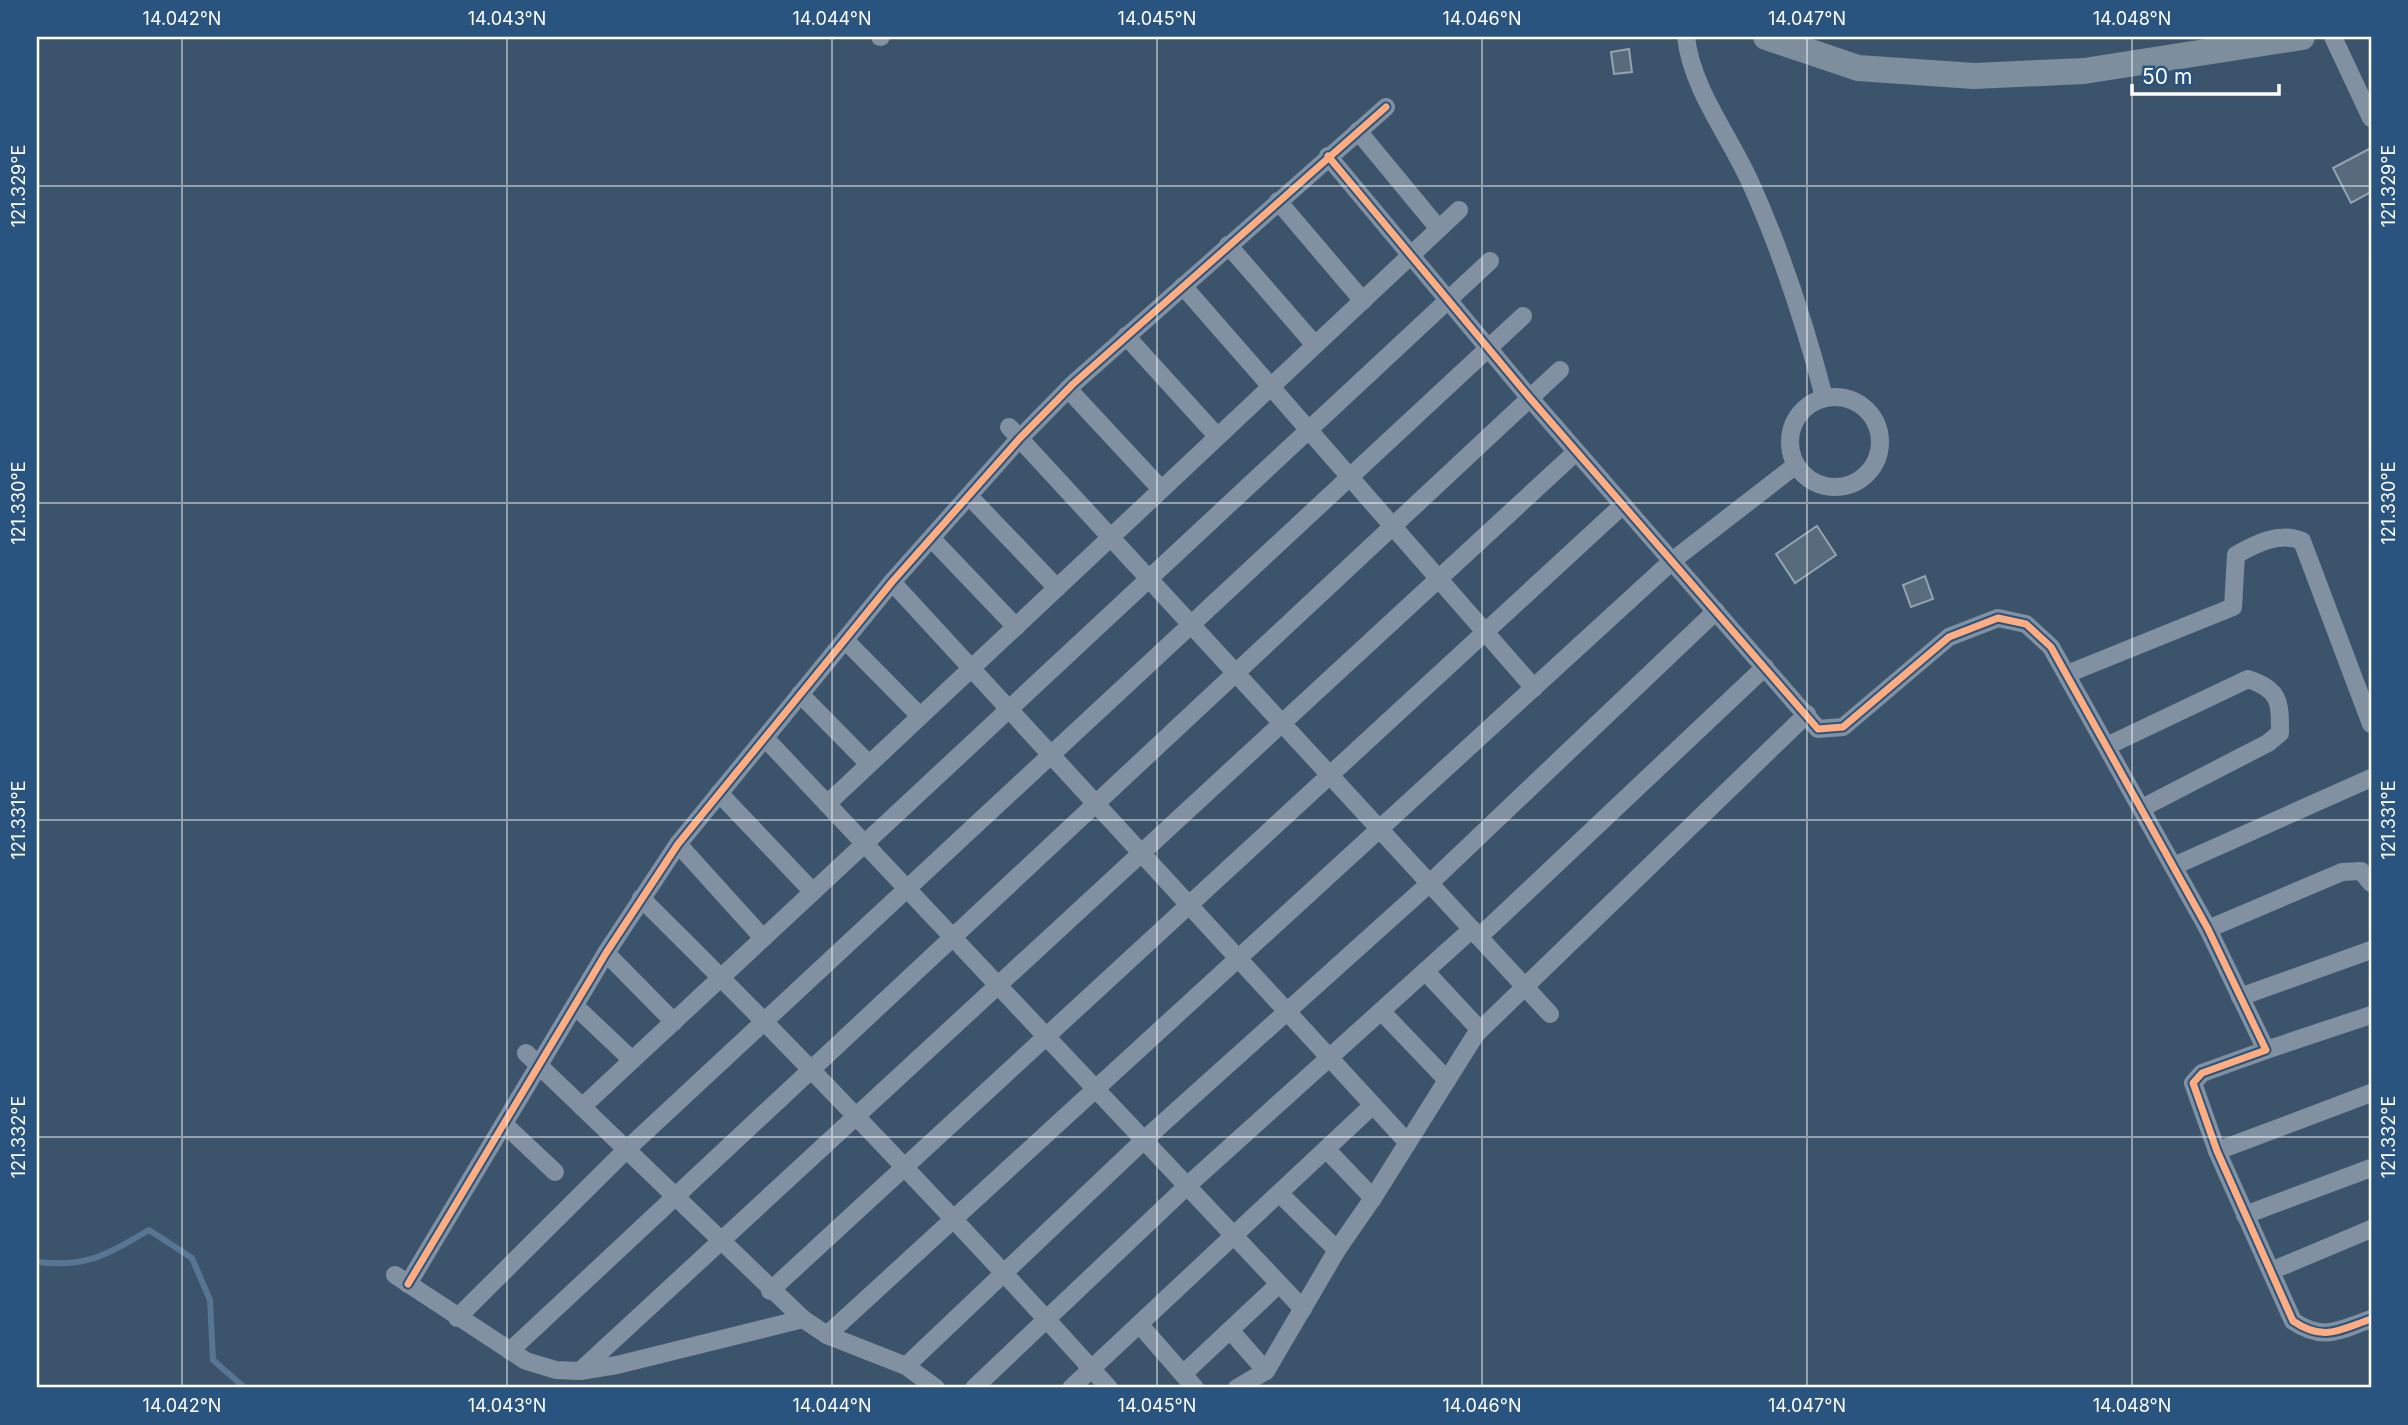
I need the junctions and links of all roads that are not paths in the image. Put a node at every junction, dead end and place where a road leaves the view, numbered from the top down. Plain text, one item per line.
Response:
1 (1686, 37) edge
2 (1766, 37) edge
3 (2302, 37) edge
4 (2333, 37) edge
5 (1386, 107) dead end
6 (2371, 118) edge
7 (1358, 131) junction
8 (1328, 156) junction
9 (1278, 201) junction
10 (1459, 210) dead end
11 (1439, 229) junction
12 (1228, 245) junction
13 (1411, 256) junction
14 (1490, 261) dead end
15 (1183, 286) junction
16 (1448, 300) junction
17 (1363, 301) junction
18 (1523, 316) dead end
19 (1126, 336) junction
20 (1315, 345) junction
21 (1488, 348) junction
22 (1560, 370) dead end
23 (1272, 385) junction
24 (1068, 389) junction
25 (1529, 397) junction
26 (1824, 397) junction
27 (1309, 429) junction
28 (1014, 433) junction
29 (1217, 436) junction
30 (1576, 452) junction
31 (1796, 465) junction
32 (1350, 476) junction
33 (1161, 489) junction
34 (969, 495) junction
35 (1623, 505) junction
36 (1392, 525) junction
37 (1111, 537) junction
38 (932, 539) junction
39 (1672, 561) junction
40 (1149, 578) junction
41 (1439, 579) junction
42 (892, 582) junction
43 (1057, 588) junction
44 (1716, 611) junction
45 (1191, 623) junction
46 (1016, 627) junction
47 (1485, 632) junction
48 (845, 640) junction
49 (972, 667) junction
50 (1765, 667) junction
51 (1236, 671) junction
52 (2067, 674) junction
53 (1534, 688) junction
54 (800, 694) junction
55 (1010, 708) junction
56 (1807, 715) junction
57 (920, 716) junction
58 (1283, 722) junction
59 (2371, 724) edge
60 (765, 738) junction
61 (2107, 747) junction
62 (1051, 754) junction
63 (869, 764) junction
64 (1331, 774) junction
65 (2371, 778) edge
66 (719, 793) junction
67 (1095, 802) junction
68 (827, 804) junction
69 (2142, 808) junction
70 (1380, 827) junction
71 (678, 844) junction
72 (864, 844) junction
73 (1142, 853) junction
74 (2174, 866) junction
75 (1430, 883) junction
76 (2371, 883) edge
77 (907, 889) junction
78 (813, 892) junction
79 (641, 898) junction
80 (1189, 904) junction
81 (2208, 929) junction
82 (1475, 933) junction
83 (951, 936) junction
84 (763, 938) junction
85 (2371, 950) edge
86 (606, 953) junction
87 (1239, 959) junction
88 (1425, 971) junction
89 (721, 977) junction
90 (998, 986) junction
91 (1524, 986) junction
92 (2240, 998) junction
93 (575, 1006) junction
94 (1287, 1011) junction
95 (1381, 1011) junction
96 (1549, 1014) dead end
97 (2371, 1015) edge
98 (765, 1021) junction
99 (674, 1022) junction
100 (1480, 1030) junction
101 (1046, 1036) junction
102 (2266, 1049) junction
103 (1329, 1058) junction
104 (533, 1059) junction
105 (632, 1060) junction
106 (811, 1066) junction
107 (1447, 1080) junction
108 (1096, 1090) junction
109 (2371, 1093) edge
110 (1373, 1105) junction
111 (582, 1107) junction
112 (858, 1115) junction
113 (504, 1124) junction
114 (1144, 1140) junction
115 (1407, 1142) junction
116 (626, 1150) junction
117 (1326, 1150) junction
118 (2217, 1151) junction
119 (905, 1166) junction
120 (2371, 1168) edge
121 (555, 1172) dead end
122 (1187, 1186) junction
123 (1280, 1194) junction
124 (673, 1196) junction
125 (1373, 1198) junction
126 (2245, 1215) junction
127 (956, 1219) junction
128 (2371, 1229) edge
129 (1235, 1238) junction
130 (720, 1242) junction
131 (1337, 1250) junction
132 (2271, 1271) junction
133 (1004, 1273) junction
134 (1279, 1284) junction
135 (770, 1291) junction
136 (1303, 1309) junction
137 (457, 1318) junction
138 (803, 1319) junction
139 (2371, 1319) edge
140 (1046, 1320) junction
141 (1140, 1325) junction
142 (1230, 1330) junction
143 (827, 1335) junction
144 (510, 1351) junction
145 (906, 1366) junction
146 (1092, 1369) junction
147 (580, 1371) junction
148 (1266, 1371) junction
149 (1183, 1374) junction
150 (936, 1388) edge
151 (974, 1388) edge
152 (1071, 1388) edge
153 (1108, 1388) edge
154 (1195, 1388) edge
155 (1237, 1388) edge

1 - 26 street
2 - 3 street
4 - 6 street
5 - 7 street
7 - 8 street
7 - 11 street
8 - 9 street
8 - 13 street
9 - 12 street
9 - 17 street
10 - 11 street
11 - 13 street
12 - 15 street
12 - 20 street
13 - 16 street
13 - 17 street
14 - 16 street
15 - 19 street
15 - 23 street
16 - 21 street
16 - 27 street
17 - 20 street
18 - 21 street
19 - 24 street
19 - 29 street
20 - 23 street
21 - 25 street
21 - 32 street
22 - 25 street
23 - 27 street
23 - 29 street
24 - 28 street
24 - 33 street
25 - 30 street
25 - 36 street
26 - 31 street
26 - 31 street
27 - 32 street
27 - 40 street
28 - 34 street
28 - 37 street
29 - 33 street
30 - 35 street
30 - 41 street
31 - 39 street
32 - 36 street
32 - 45 street
33 - 37 street
34 - 38 street
34 - 43 street
35 - 39 street
35 - 47 street
36 - 41 street
36 - 51 street
37 - 40 street
37 - 43 street
38 - 42 street
38 - 46 street
39 - 44 street
39 - 53 street
40 - 45 street
40 - 55 street
41 - 47 street
41 - 58 street
42 - 48 street
42 - 49 street
43 - 46 street
44 - 50 street
44 - 75 street
45 - 51 street
45 - 62 street
46 - 49 street
47 - 53 street
47 - 64 street
48 - 54 street
48 - 57 street
49 - 55 street
49 - 57 street
50 - 56 street
50 - 82 street
51 - 58 street
51 - 67 street
52 - 56 street
52 - 59 street
52 - 61 street
53 - 70 street
54 - 60 street
54 - 63 street
55 - 62 street
55 - 72 street
56 - 91 street
57 - 63 street
58 - 64 street
58 - 73 street
60 - 66 street
60 - 68 street
61 - 69 street
61 - 69 street
62 - 67 street
62 - 77 street
63 - 68 street
64 - 70 street
64 - 80 street
65 - 74 street
66 - 71 street
66 - 78 street
67 - 73 street
67 - 83 street
68 - 72 street
69 - 74 street
70 - 75 street
70 - 87 street
71 - 79 street
71 - 84 street
72 - 77 street
72 - 78 street
73 - 80 street
73 - 90 street
74 - 81 street
75 - 82 street
75 - 94 street
76 - 81 street
77 - 83 street
77 - 98 street
78 - 84 street
79 - 86 street
79 - 89 street
80 - 87 street
80 - 101 street
81 - 92 street
82 - 88 street
82 - 91 street
83 - 90 street
83 - 106 street
84 - 89 street
85 - 92 street
86 - 93 street
86 - 99 street
87 - 94 street
87 - 108 street
88 - 95 street
88 - 100 street
89 - 98 street
89 - 99 street
90 - 101 street
90 - 112 street
91 - 96 street
91 - 100 street
92 - 102 street
93 - 104 street
93 - 105 street
94 - 103 street
94 - 114 street
95 - 103 street
95 - 107 street
97 - 102 street
98 - 106 street
98 - 116 street
99 - 105 street
100 - 107 street
101 - 108 street
101 - 119 street
102 - 118 street
103 - 110 street
103 - 122 street
104 - 111 street
104 - 113 street
105 - 111 street
106 - 112 street
106 - 124 street
107 - 115 street
108 - 114 street
108 - 127 street
109 - 118 street
110 - 115 street
110 - 117 street
111 - 116 street
112 - 119 street
112 - 130 street
113 - 121 street
113 - 137 street
114 - 122 street
114 - 133 street
115 - 125 street
116 - 124 street
116 - 137 street
117 - 123 street
117 - 125 street
118 - 126 street
119 - 127 street
119 - 135 street
120 - 126 street
122 - 129 street
122 - 140 street
123 - 129 street
123 - 131 street
124 - 130 street
124 - 144 street
125 - 131 street
126 - 132 street
127 - 133 street
127 - 143 street
128 - 132 street
129 - 134 street
129 - 141 street
130 - 135 street
130 - 147 street
131 - 136 street
132 - 139 street
133 - 140 street
133 - 145 street
134 - 136 street
134 - 142 street
135 - 138 street
136 - 148 street
137 - 144 street
138 - 143 street
138 - 147 street
140 - 146 street
140 - 151 street
141 - 146 street
141 - 149 street
142 - 148 street
142 - 149 street
143 - 145 street
144 - 147 street
145 - 150 street
146 - 152 street
146 - 153 street
148 - 155 street
149 - 154 street

